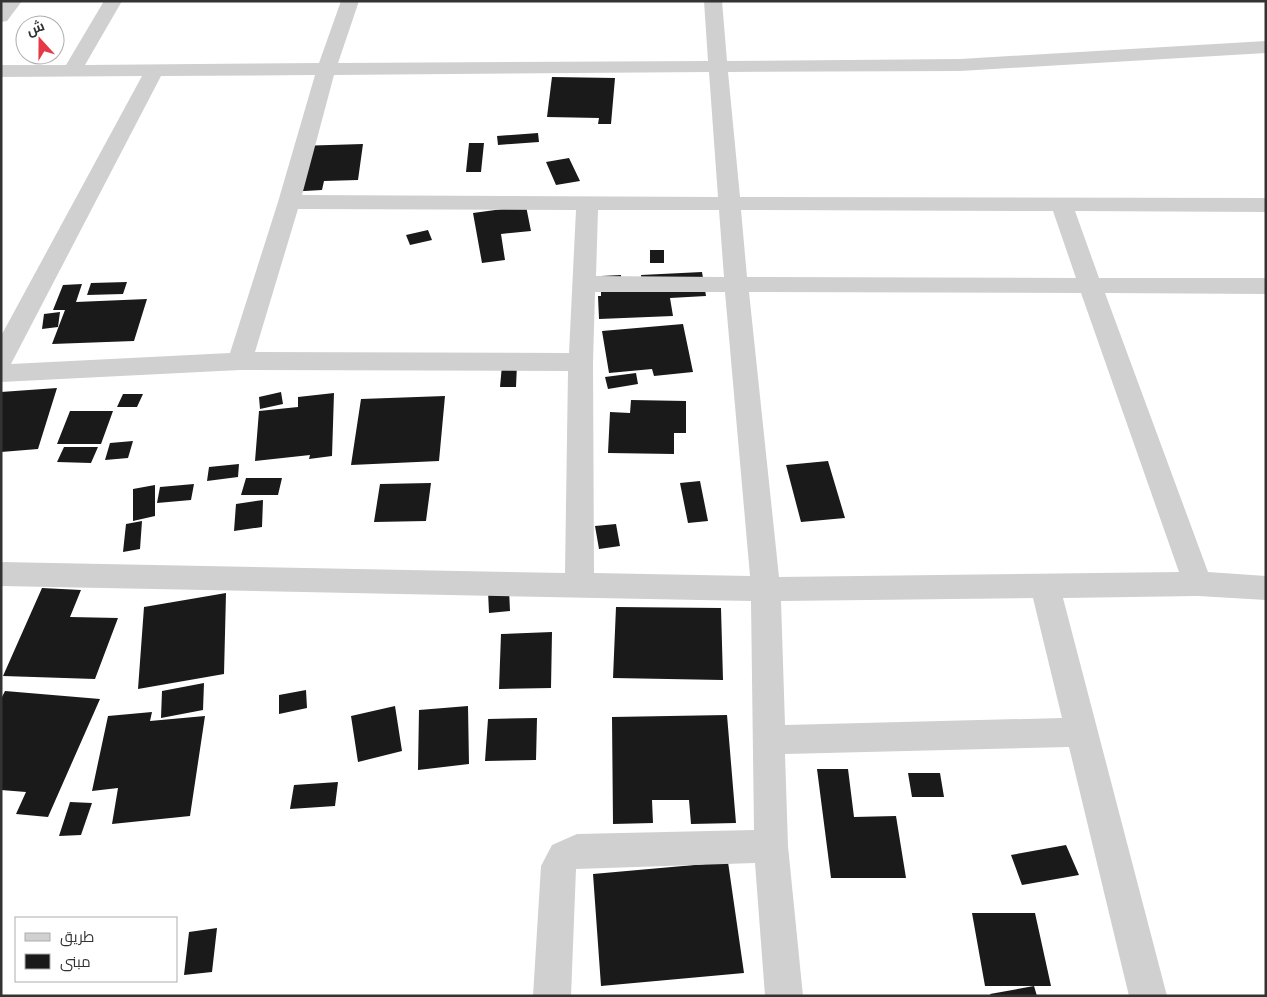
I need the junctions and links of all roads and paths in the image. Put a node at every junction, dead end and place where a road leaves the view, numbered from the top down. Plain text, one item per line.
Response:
1 (13, 1) edge
2 (113, 1) edge
3 (350, 1) edge
4 (713, 1) edge
5 (1, 17) edge
6 (1266, 47) edge
7 (718, 66) junction
8 (326, 69) junction
9 (154, 71) junction
10 (1, 72) edge
11 (71, 72) junction
12 (289, 202) junction
13 (729, 202) junction
14 (587, 203) junction
15 (1061, 204) junction
16 (1266, 205) edge
17 (585, 284) junction
18 (736, 284) junction
19 (1091, 285) junction
20 (1266, 286) edge
21 (1, 359) edge
22 (240, 360) junction
23 (581, 362) junction
24 (1, 373) edge
25 (1, 574) edge
26 (579, 584) junction
27 (1198, 584) junction
28 (1045, 586) junction
29 (1266, 588) edge
30 (766, 589) junction
31 (1082, 732) junction
32 (769, 740) junction
33 (771, 846) junction
34 (552, 996) edge
35 (784, 996) edge
36 (1148, 996) edge

1 - 5 street
2 - 11 street
3 - 8 street
4 - 7 street
6 - 7 street
7 - 8 street
7 - 13 street
8 - 9 street
8 - 12 street
9 - 11 street
9 - 21 street
10 - 11 street
12 - 14 street
12 - 22 street
13 - 14 street
13 - 15 street
13 - 18 street
14 - 17 street
15 - 16 street
15 - 19 street
17 - 18 street
17 - 23 street
18 - 19 street
18 - 30 street
19 - 20 street
19 - 27 street
22 - 23 street
22 - 24 street
23 - 26 street
25 - 26 street
26 - 30 street
27 - 28 street
27 - 29 street
28 - 30 street
28 - 31 street
30 - 32 street
31 - 32 street
31 - 36 street
32 - 33 street
33 - 34 street
33 - 35 street

